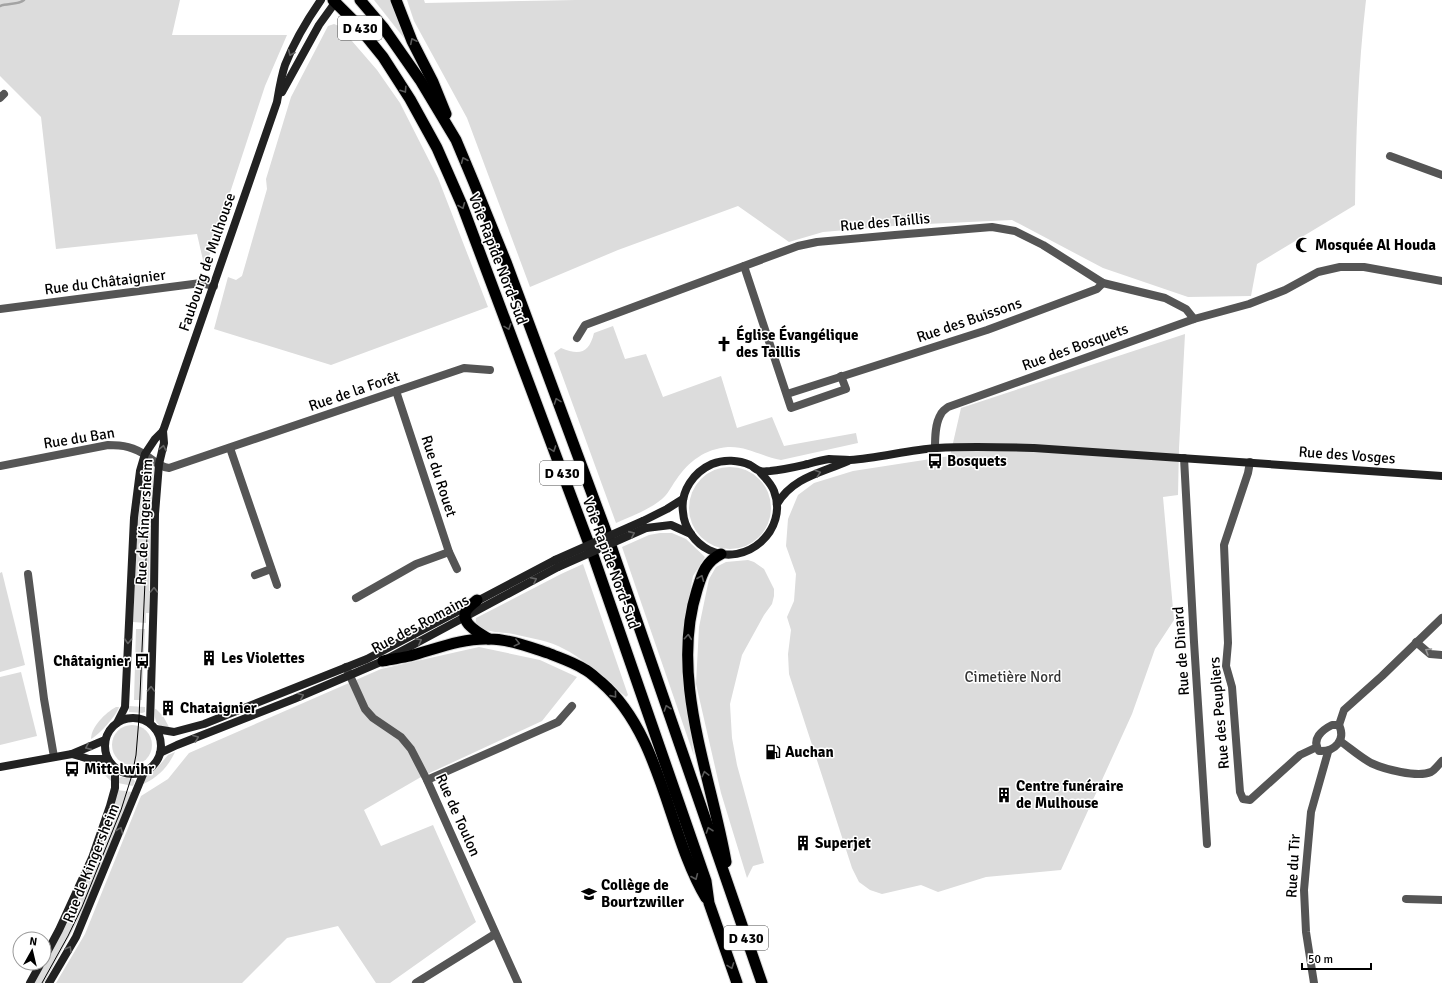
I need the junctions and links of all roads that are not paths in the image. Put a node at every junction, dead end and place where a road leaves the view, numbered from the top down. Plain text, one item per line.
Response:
1 (321, 0) edge
2 (360, 0) edge
3 (396, 0) edge
4 (335, 1) edge
5 (277, 102) junction
6 (456, 140) junction
7 (1390, 156) dead end
8 (1442, 175) edge
9 (744, 266) junction
10 (1442, 281) edge
11 (1103, 283) junction
12 (214, 286) junction
13 (0, 309) edge
14 (1194, 319) junction
15 (577, 338) dead end
16 (490, 370) dead end
17 (841, 376) junction
18 (396, 391) junction
19 (787, 394) junction
20 (163, 431) junction
21 (230, 448) junction
22 (935, 448) junction
23 (145, 454) junction
24 (1184, 458) junction
25 (850, 460) junction
26 (1250, 462) junction
27 (158, 464) junction
28 (0, 466) edge
29 (760, 472) junction
30 (1442, 476) edge
31 (683, 499) junction
32 (777, 504) junction
33 (645, 525) junction
34 (691, 534) junction
35 (450, 552) junction
36 (721, 554) junction
37 (556, 564) junction
38 (271, 569) junction
39 (457, 569) dead end
40 (28, 574) dead end
41 (255, 576) dead end
42 (277, 585) dead end
43 (356, 598) dead end
44 (477, 600) junction
45 (465, 616) junction
46 (1442, 618) edge
47 (489, 639) junction
48 (1416, 642) junction
49 (1442, 655) edge
50 (383, 660) junction
51 (346, 668) junction
52 (350, 676) junction
53 (572, 706) dead end
54 (116, 723) junction
55 (1339, 725) junction
56 (153, 726) junction
57 (105, 740) junction
58 (1340, 741) junction
59 (1317, 747) junction
60 (1328, 752) junction
61 (160, 753) junction
62 (72, 754) junction
63 (54, 757) junction
64 (107, 759) junction
65 (1442, 761) edge
66 (0, 767) edge
67 (115, 769) junction
68 (144, 772) junction
69 (427, 780) junction
70 (1207, 844) dead end
71 (731, 894) junction
72 (1406, 899) dead end
73 (1442, 900) edge
74 (709, 903) junction
75 (495, 934) junction
76 (52, 944) edge
77 (37, 971) edge
78 (30, 983) edge
79 (49, 983) edge
80 (416, 983) edge
81 (518, 983) edge
82 (737, 983) edge
83 (762, 983) edge
84 (1314, 983) edge

1 -> 5 main road, Faubourg de Mulhouse
2 - 6 highway, Voie Rapide Nord-Sud / D 430
6 -> 3 highway
4 - 5 main road, Faubourg de Mulhouse
4 -> 74 highway, Voie Rapide Nord-Sud / D 430
5 - 12 main road, Faubourg de Mulhouse
71 -> 6 highway, Voie Rapide Nord-Sud / D 430
7 - 8 street
9 - 11 street, Rue des Taillis
9 - 15 street, Rue des Taillis
9 - 19 street
10 - 14 street, Rue des Bosquets
11 - 14 street, Rue des Taillis
11 - 17 street, Rue des Buissons
12 - 13 street, Rue du Châtaignier
12 - 20 main road, Faubourg de Mulhouse
14 - 22 street, Rue des Bosquets
16 - 18 street, Rue de la Forêt
17 - 19 street, Rue des Buissons
17 - 19 street
18 - 21 street, Rue de la Forêt
18 - 35 street, Rue du Rouet
20 - 23 main road, Rue de Kingersheim
27 -> 20 main road, Rue de Kingersheim
21 - 27 street, Rue de la Forêt
21 - 38 street
22 - 24 main road, Rue des Vosges
22 - 25 main road, Rue des Vosges
23 - 27 street, Rue du Ban
23 - 28 street, Rue du Ban
23 -> 54 main road, Rue de Kingersheim
24 - 26 main road, Rue des Vosges
24 - 70 street, Rue de Dinard
25 - 29 main road
32 -> 25 main road
26 - 30 main road, Rue des Vosges
26 - 59 street, Rue des Peupliers
56 -> 27 main road, Rue de Kingersheim
29 - 31 main road
29 - 32 main road
31 - 33 main road, Rue des Romains
31 - 34 main road
32 - 36 main road
33 - 34 main road, Rue des Romains
33 - 37 main road, Rue des Romains, bridge
34 - 36 main road
35 - 39 street, Rue du Rouet
35 - 43 street
71 -> 36 highway
37 - 44 main road, Rue des Romains
45 -> 37 main road, Rue des Romains
38 - 41 street
38 - 42 street
40 - 63 street
44 - 45 highway
44 - 51 main road, Rue des Romains
45 - 47 highway
50 -> 45 main road, Rue des Romains
46 - 48 street
47 - 50 highway
47 -> 74 highway
49 -> 48 street
48 - 55 street
50 - 52 main road, Rue des Romains
51 - 52 street, Rue de Toulon
51 - 56 main road, Rue des Romains
61 -> 52 main road, Rue des Romains
52 - 69 street, Rue de Toulon
53 - 69 street
54 - 56 main road
54 - 57 main road
55 - 58 street
55 - 59 street
56 - 61 main road
57 -> 62 main road
57 - 64 main road
58 - 60 street
58 - 65 street
59 - 60 street
60 - 84 street, Rue du Tir
61 - 68 main road
62 - 63 main road
62 - 64 main road
63 - 66 main road
64 - 67 main road
67 - 68 main road
67 - 76 main road, Rue de Kingersheim
79 -> 68 main road, Rue de Kingersheim
69 - 75 street, Rue de Toulon
71 - 83 highway, Voie Rapide Nord-Sud / D 430
72 - 73 street
74 -> 82 highway, Voie Rapide Nord-Sud / D 430
75 - 80 street
75 - 81 street, Rue de Toulon
77 - 78 main road

